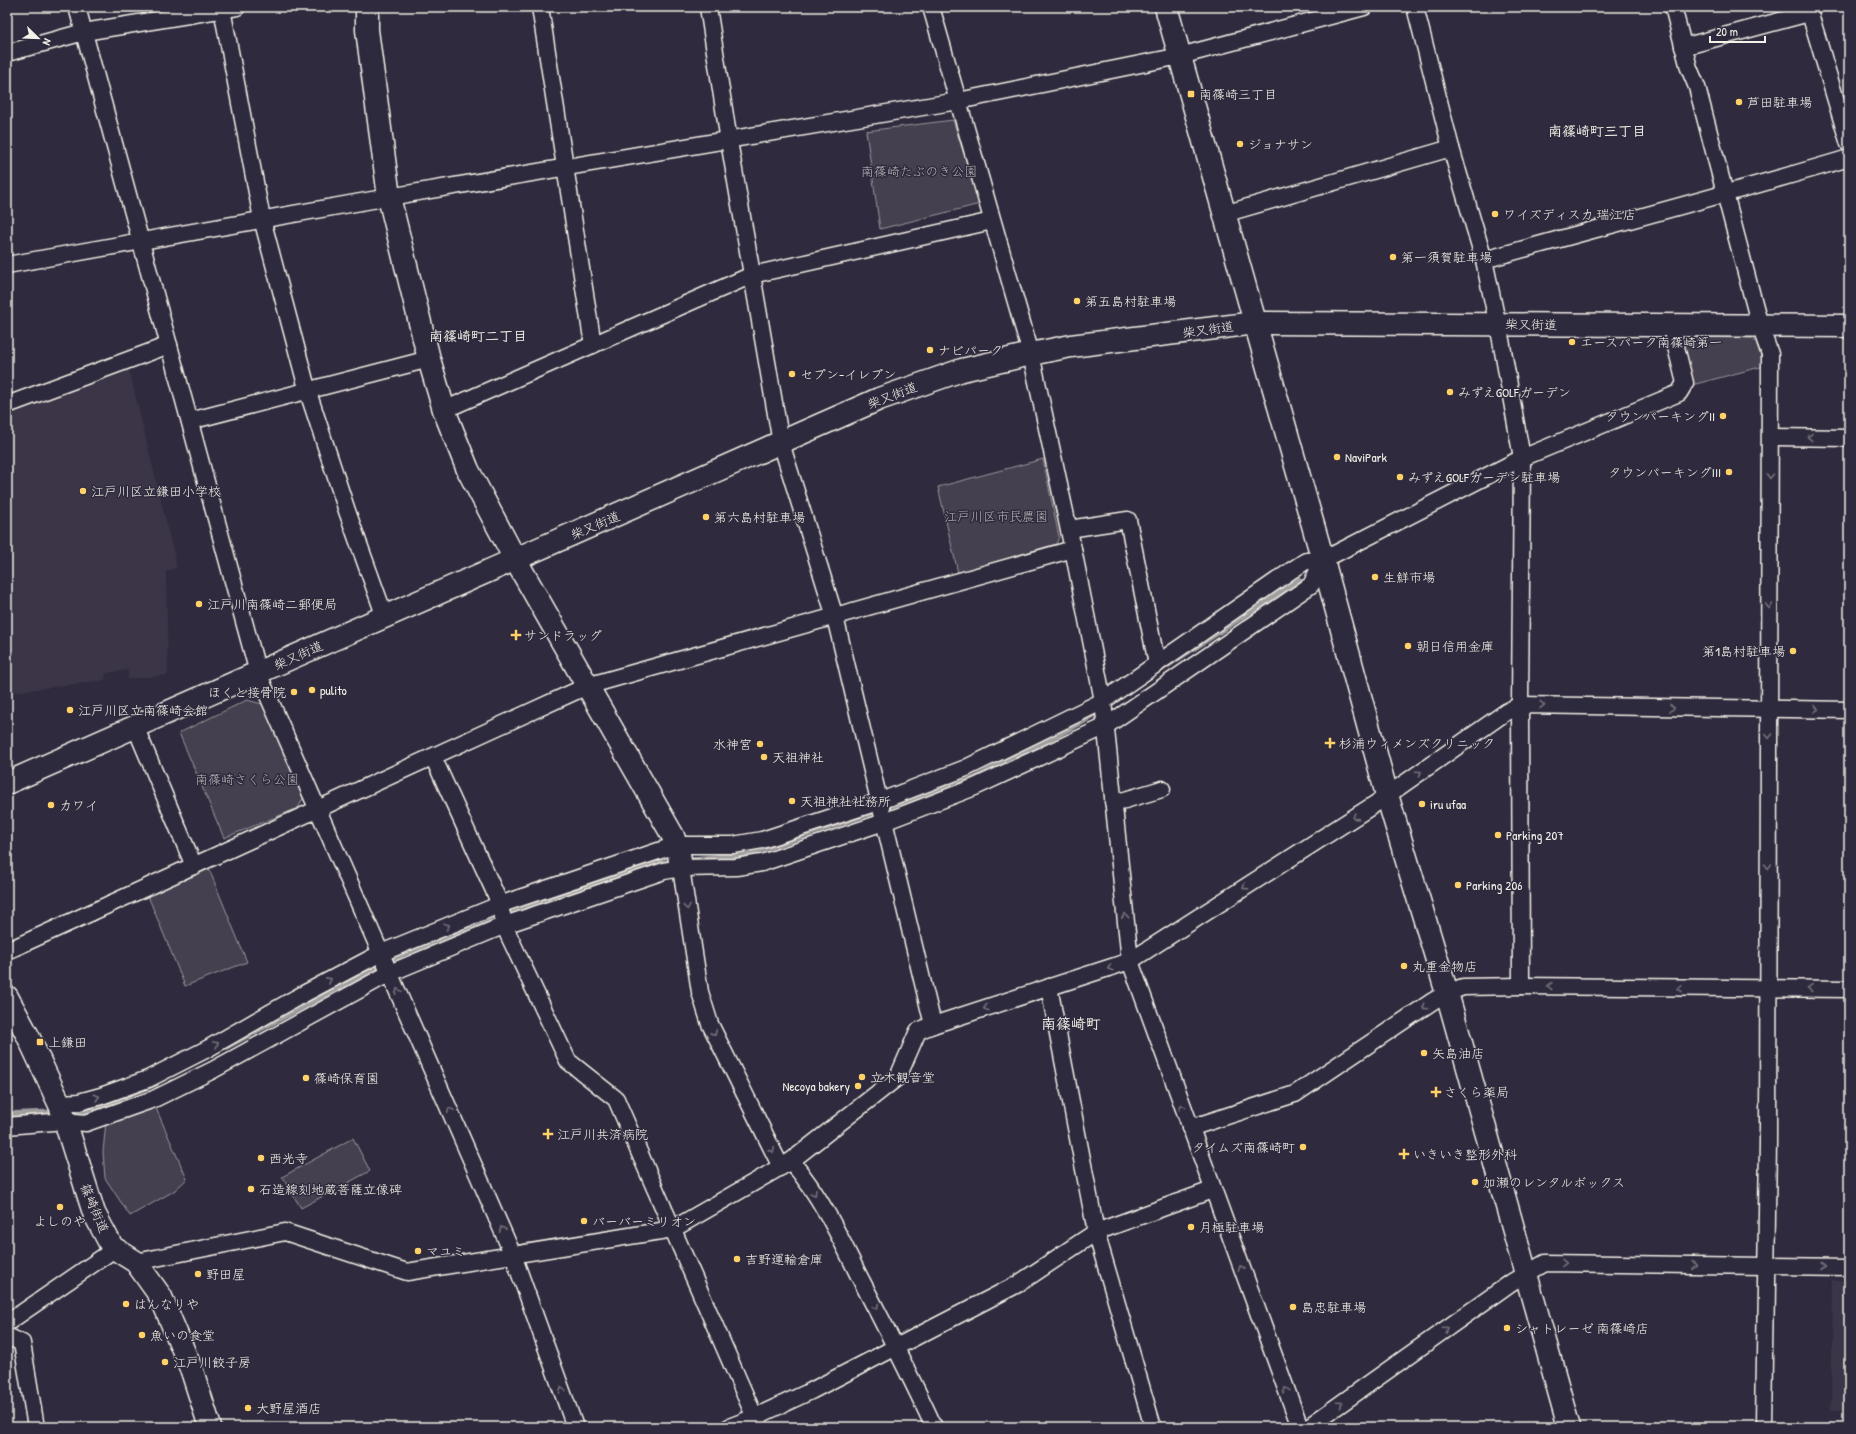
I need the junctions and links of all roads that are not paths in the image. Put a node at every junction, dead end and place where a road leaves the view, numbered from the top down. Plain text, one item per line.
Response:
1 (77, 7) edge
2 (367, 7) edge
3 (540, 7) edge
4 (708, 7) edge
5 (931, 7) edge
6 (1166, 7) edge
7 (1364, 7) edge
8 (1415, 7) edge
9 (1673, 7) edge
10 (229, 8) edge
11 (1809, 10) edge
12 (84, 32) junction
13 (1684, 47) junction
14 (7, 53) edge
15 (1180, 56) junction
16 (958, 101) junction
17 (729, 141) junction
18 (1849, 144) edge
19 (1451, 148) junction
20 (1849, 158) edge
21 (566, 168) junction
22 (1724, 195) junction
23 (389, 197) junction
24 (1224, 214) junction
25 (262, 219) junction
26 (992, 221) junction
27 (141, 241) junction
28 (1484, 260) junction
29 (7, 265) edge
30 (752, 275) junction
31 (1255, 323) junction
32 (1498, 324) junction
33 (1760, 326) junction
34 (1849, 326) edge
35 (1671, 327) junction
36 (169, 345) junction
37 (593, 345) junction
38 (1031, 354) junction
39 (429, 359) junction
40 (308, 392) junction
41 (7, 405) edge
42 (444, 410) junction
43 (190, 421) junction
44 (1770, 437) junction
45 (1849, 438) edge
46 (781, 443) junction
47 (1522, 458) junction
48 (1068, 529) junction
49 (1073, 549) junction
50 (515, 559) junction
51 (1324, 560) junction
52 (385, 617) junction
53 (835, 617) junction
54 (1157, 664) junction
55 (258, 673) junction
56 (587, 686) junction
57 (1103, 701) junction
58 (1520, 705) junction
59 (1769, 709) junction
60 (1849, 710) edge
61 (135, 726) junction
62 (1106, 726) junction
63 (433, 757) junction
64 (7, 782) edge
65 (1162, 789) dead end
66 (1387, 795) junction
67 (878, 802) junction
68 (1113, 802) junction
69 (318, 808) junction
70 (884, 822) junction
71 (679, 858) junction
72 (194, 866) junction
73 (502, 915) junction
74 (7, 951) edge
75 (1130, 961) junction
76 (385, 963) junction
77 (1522, 986) junction
78 (1049, 987) junction
79 (1768, 987) junction
80 (1849, 989) edge
81 (1447, 993) junction
82 (7, 997) edge
83 (933, 1025) junction
84 (61, 1111) junction
85 (7, 1126) edge
86 (1190, 1128) junction
87 (786, 1164) junction
88 (1212, 1190) junction
89 (673, 1229) junction
90 (1096, 1232) junction
91 (112, 1247) junction
92 (514, 1255) junction
93 (136, 1262) junction
94 (1765, 1266) junction
95 (1849, 1267) edge
96 (1527, 1273) junction
97 (7, 1323) edge
98 (7, 1336) edge
99 (896, 1348) junction
100 (757, 1422) edge
101 (36, 1427) edge
102 (210, 1427) edge
103 (575, 1427) edge
104 (729, 1427) edge
105 (934, 1427) edge
106 (1153, 1427) edge
107 (1300, 1427) edge
108 (1308, 1427) edge
109 (1569, 1427) edge
110 (1764, 1427) edge

1 - 12 street
2 - 23 street
3 - 21 street
4 - 17 street
5 - 16 street
6 - 15 street
7 - 15 street
8 - 19 street
9 - 13 street
10 - 12 street
10 - 25 street
11 - 13 street
11 - 18 street
12 - 14 street
12 - 27 street
13 - 22 street
15 - 16 street
15 - 24 street
16 - 17 street
16 - 26 street
17 - 21 street
17 - 30 street
19 - 24 street
19 - 28 street
20 - 22 street
21 - 23 street
21 - 37 street
22 - 28 street
22 - 33 street
23 - 25 street
23 - 39 street
24 - 31 street
25 - 27 street
25 - 40 street
26 - 30 street
26 - 38 street
27 - 29 street
27 - 36 street
28 - 32 street
30 - 37 street
30 - 46 street
31 - 32 street, 柴又街道
31 - 38 street, 柴又街道
31 - 51 street
32 - 35 street, 柴又街道
32 - 47 street
33 - 34 street, 柴又街道
33 - 35 street, 柴又街道
33 - 44 street
35 - 47 street
36 - 41 street
36 - 43 street
37 - 42 street
38 - 46 street, 柴又街道
38 - 48 street
39 - 40 street
39 - 42 street
40 - 43 street
40 - 52 street
42 - 50 street
43 - 55 street
45 -> 44 street
44 -> 59 street
46 - 50 street, 柴又街道
46 - 53 street
47 - 51 street
47 - 58 street
48 - 49 street
48 - 54 street
49 - 53 street
49 - 57 street
50 - 52 street, 柴又街道
50 - 56 street
51 - 54 street
51 - 62 street
51 - 66 street
52 - 55 street, 柴又街道
53 - 56 street
53 - 67 street
54 - 57 street
55 - 61 street, 柴又街道
55 - 69 street
56 - 63 street
56 - 71 street
57 - 62 street
57 - 67 street
58 -> 59 street
66 -> 58 street
58 - 77 street
59 -> 60 street
59 -> 79 street
61 - 64 street, 柴又街道
61 - 72 street
62 - 68 street
62 - 70 street
63 - 69 street
63 - 73 street
65 - 68 street
66 -> 75 street
66 - 81 street
67 - 70 street
67 - 71 street
75 -> 68 street
69 - 72 street
69 - 76 street
70 - 71 street
70 - 83 street
71 - 73 street
71 - 73 street
71 -> 87 street
72 - 74 street
76 -> 73 street
73 - 76 street
73 - 89 street
75 -> 78 street
86 -> 75 street
84 -> 76 street
76 - 84 street
92 -> 76 street
79 -> 77 street
77 - 81 street
78 -> 83 street
78 - 90 street
80 -> 79 street
79 - 94 street
81 -> 86 street
81 - 96 street
82 - 84 street, 篠崎街道
83 - 87 street
84 - 85 street
84 - 91 street, 篠崎街道
86 - 88 street
87 - 89 street
87 -> 99 street
88 - 90 street
107 -> 88 street
89 - 92 street
89 - 100 street
90 - 99 street
90 - 106 street
91 - 93 street, 篠崎街道
91 - 97 street
92 - 93 street
103 -> 92 street
93 - 102 street, 篠崎街道
94 -> 95 street
96 -> 94 street
94 - 110 street
108 -> 96 street
96 - 109 street
98 - 101 street
99 - 100 street
99 - 105 street
100 - 104 street

